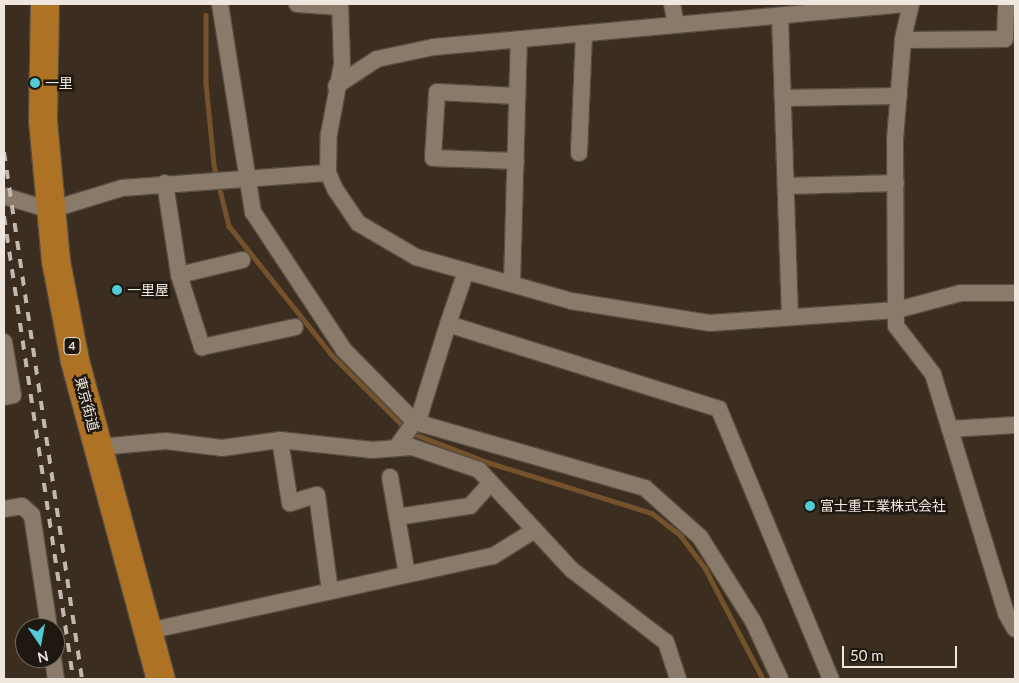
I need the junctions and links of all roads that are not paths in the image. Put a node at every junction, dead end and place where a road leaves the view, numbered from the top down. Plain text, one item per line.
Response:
1 (45, 4) edge
2 (220, 4) edge
3 (297, 4) edge
4 (672, 4) edge
5 (1006, 4) edge
6 (340, 5) edge
7 (798, 9) edge
8 (780, 16) junction
9 (676, 25) junction
10 (584, 33) junction
11 (519, 39) junction
12 (1010, 39) edge
13 (903, 40) junction
14 (336, 86) junction
15 (518, 96) junction
16 (899, 96) junction
17 (783, 98) junction
18 (579, 152) dead end
19 (516, 161) junction
20 (328, 173) junction
21 (247, 178) junction
22 (896, 183) junction
23 (165, 184) junction
24 (786, 186) junction
25 (4, 196) edge
26 (50, 210) junction
27 (242, 260) dead end
28 (466, 271) junction
29 (180, 275) junction
30 (512, 284) junction
31 (1015, 294) edge
32 (897, 310) junction
33 (790, 317) junction
34 (448, 324) junction
35 (295, 327) dead end
36 (4, 342) edge
37 (4, 397) edge
38 (413, 424) junction
39 (1015, 425) edge
40 (950, 429) junction
41 (280, 440) junction
42 (398, 446) junction
43 (99, 447) junction
44 (390, 477) dead end
45 (491, 483) junction
46 (4, 509) edge
47 (397, 517) junction
48 (535, 530) junction
49 (407, 574) junction
50 (330, 591) junction
51 (47, 618) edge
52 (1015, 629) edge
53 (148, 631) junction
54 (161, 679) edge
55 (678, 679) edge
56 (780, 679) edge
57 (831, 679) edge

1 - 26 highway, 東京街道 / 4
2 - 21 street
3 - 6 street
4 - 9 street
5 - 12 street
6 - 14 street
7 - 8 street
7 - 13 street
8 - 9 street
8 - 17 street
9 - 10 street
10 - 11 street
10 - 18 street
11 - 14 street
11 - 15 street
12 - 13 street
13 - 16 street
14 - 20 street
15 - 19 street
15 - 19 street
16 - 17 street
16 - 22 street
17 - 24 street
19 - 30 street
20 - 21 street
20 - 28 street
21 - 23 street
21 - 38 street
22 - 24 street
22 - 32 street
23 - 26 street
23 - 29 street
24 - 33 street
25 - 26 street
26 - 43 highway, 東京街道 / 4
27 - 29 street
28 - 30 street
28 - 34 street
29 - 35 street
30 - 33 street
31 - 32 street
32 - 33 street
32 - 40 street
34 - 38 street
34 - 57 street
36 - 37 street
38 - 42 street
38 - 56 street
39 - 40 street
40 - 52 street
41 - 42 street
41 - 43 street
41 - 50 street
42 - 45 street
43 - 53 highway, 東京街道 / 4
44 - 47 street
45 - 47 street
45 - 48 street
46 - 51 street
47 - 49 street
48 - 49 street
48 - 55 street
49 - 50 street
50 - 53 street
53 - 54 highway, 東京街道 / 4

